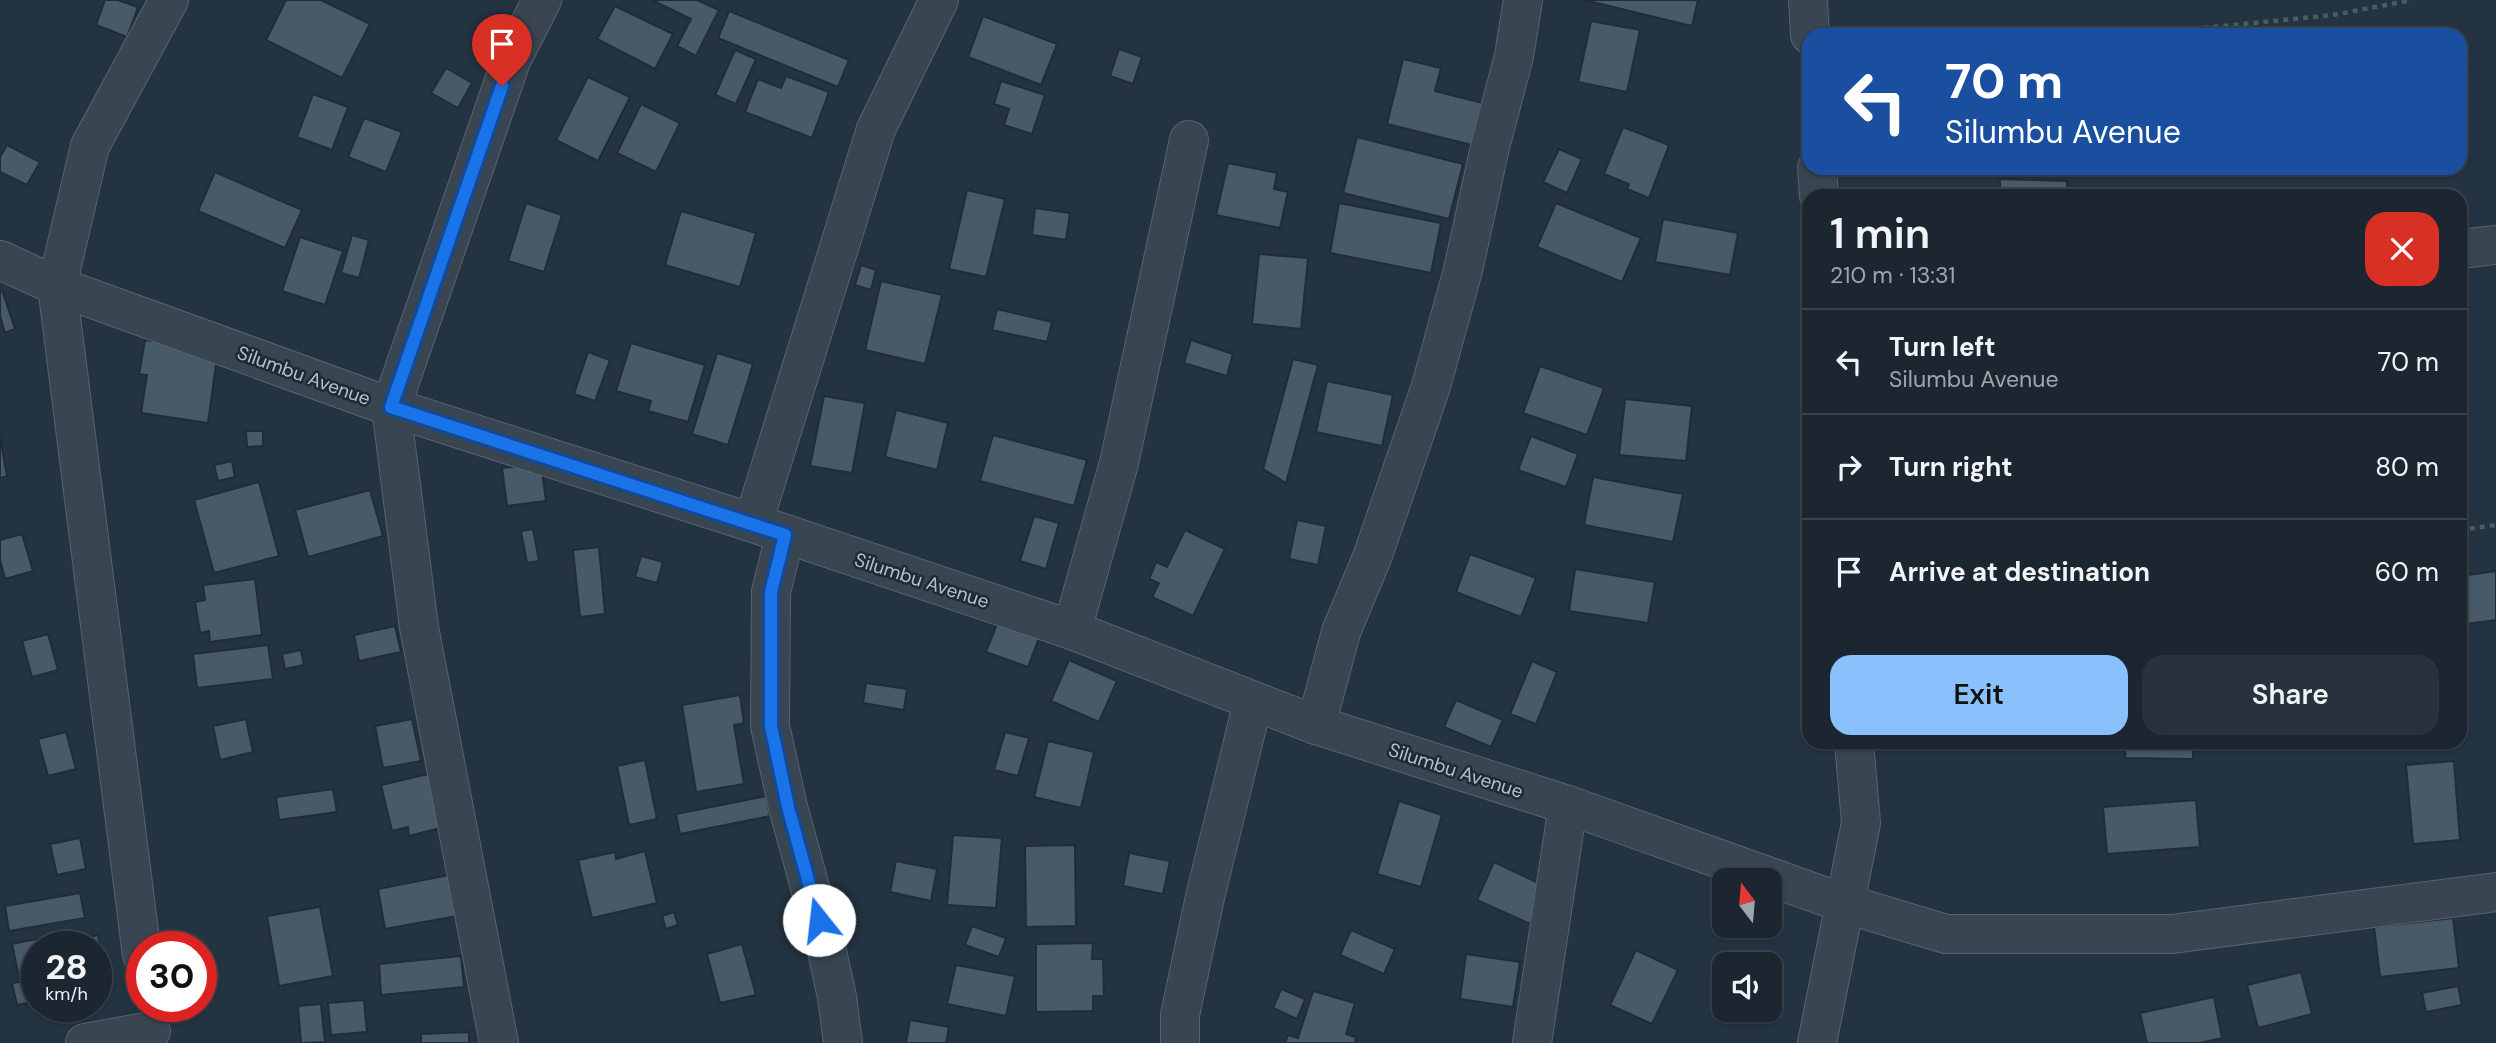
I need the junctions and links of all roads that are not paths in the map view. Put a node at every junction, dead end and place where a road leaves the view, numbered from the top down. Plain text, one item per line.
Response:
1 (168, 0) edge
2 (542, 0) edge
3 (939, 0) edge
4 (1523, 0) edge
5 (1808, 0) edge
6 (1810, 28) edge
7 (1189, 141) dead end
8 (2496, 245) edge
9 (2467, 248) edge
10 (0, 260) edge
11 (57, 286) junction
12 (391, 407) junction
13 (769, 529) junction
14 (1072, 630) junction
15 (1253, 702) junction
16 (1316, 725) junction
17 (1855, 749) edge
18 (1568, 806) junction
19 (2496, 892) edge
20 (1843, 903) junction
21 (139, 931) edge
22 (151, 1027) edge
23 (85, 1043) edge
24 (499, 1043) edge
25 (843, 1043) edge
26 (1180, 1043) edge
27 (1532, 1043) edge
28 (1817, 1043) edge

1 - 11 street
2 - 12 street
3 - 13 street
4 - 16 street
5 - 6 street
7 - 14 street
8 - 9 street
10 - 11 street, Silumbu Avenue
11 - 12 street, Silumbu Avenue
11 - 21 street
12 - 13 street, Silumbu Avenue
12 - 24 street
13 - 14 street, Silumbu Avenue
13 - 25 street
14 - 15 street, Silumbu Avenue
15 - 16 street, Silumbu Avenue
15 - 26 street
16 - 18 street, Silumbu Avenue
17 - 20 street
18 - 20 street, Silumbu Avenue
18 - 27 street
19 - 20 street, Silumbu Avenue
20 - 28 street
22 - 23 street

